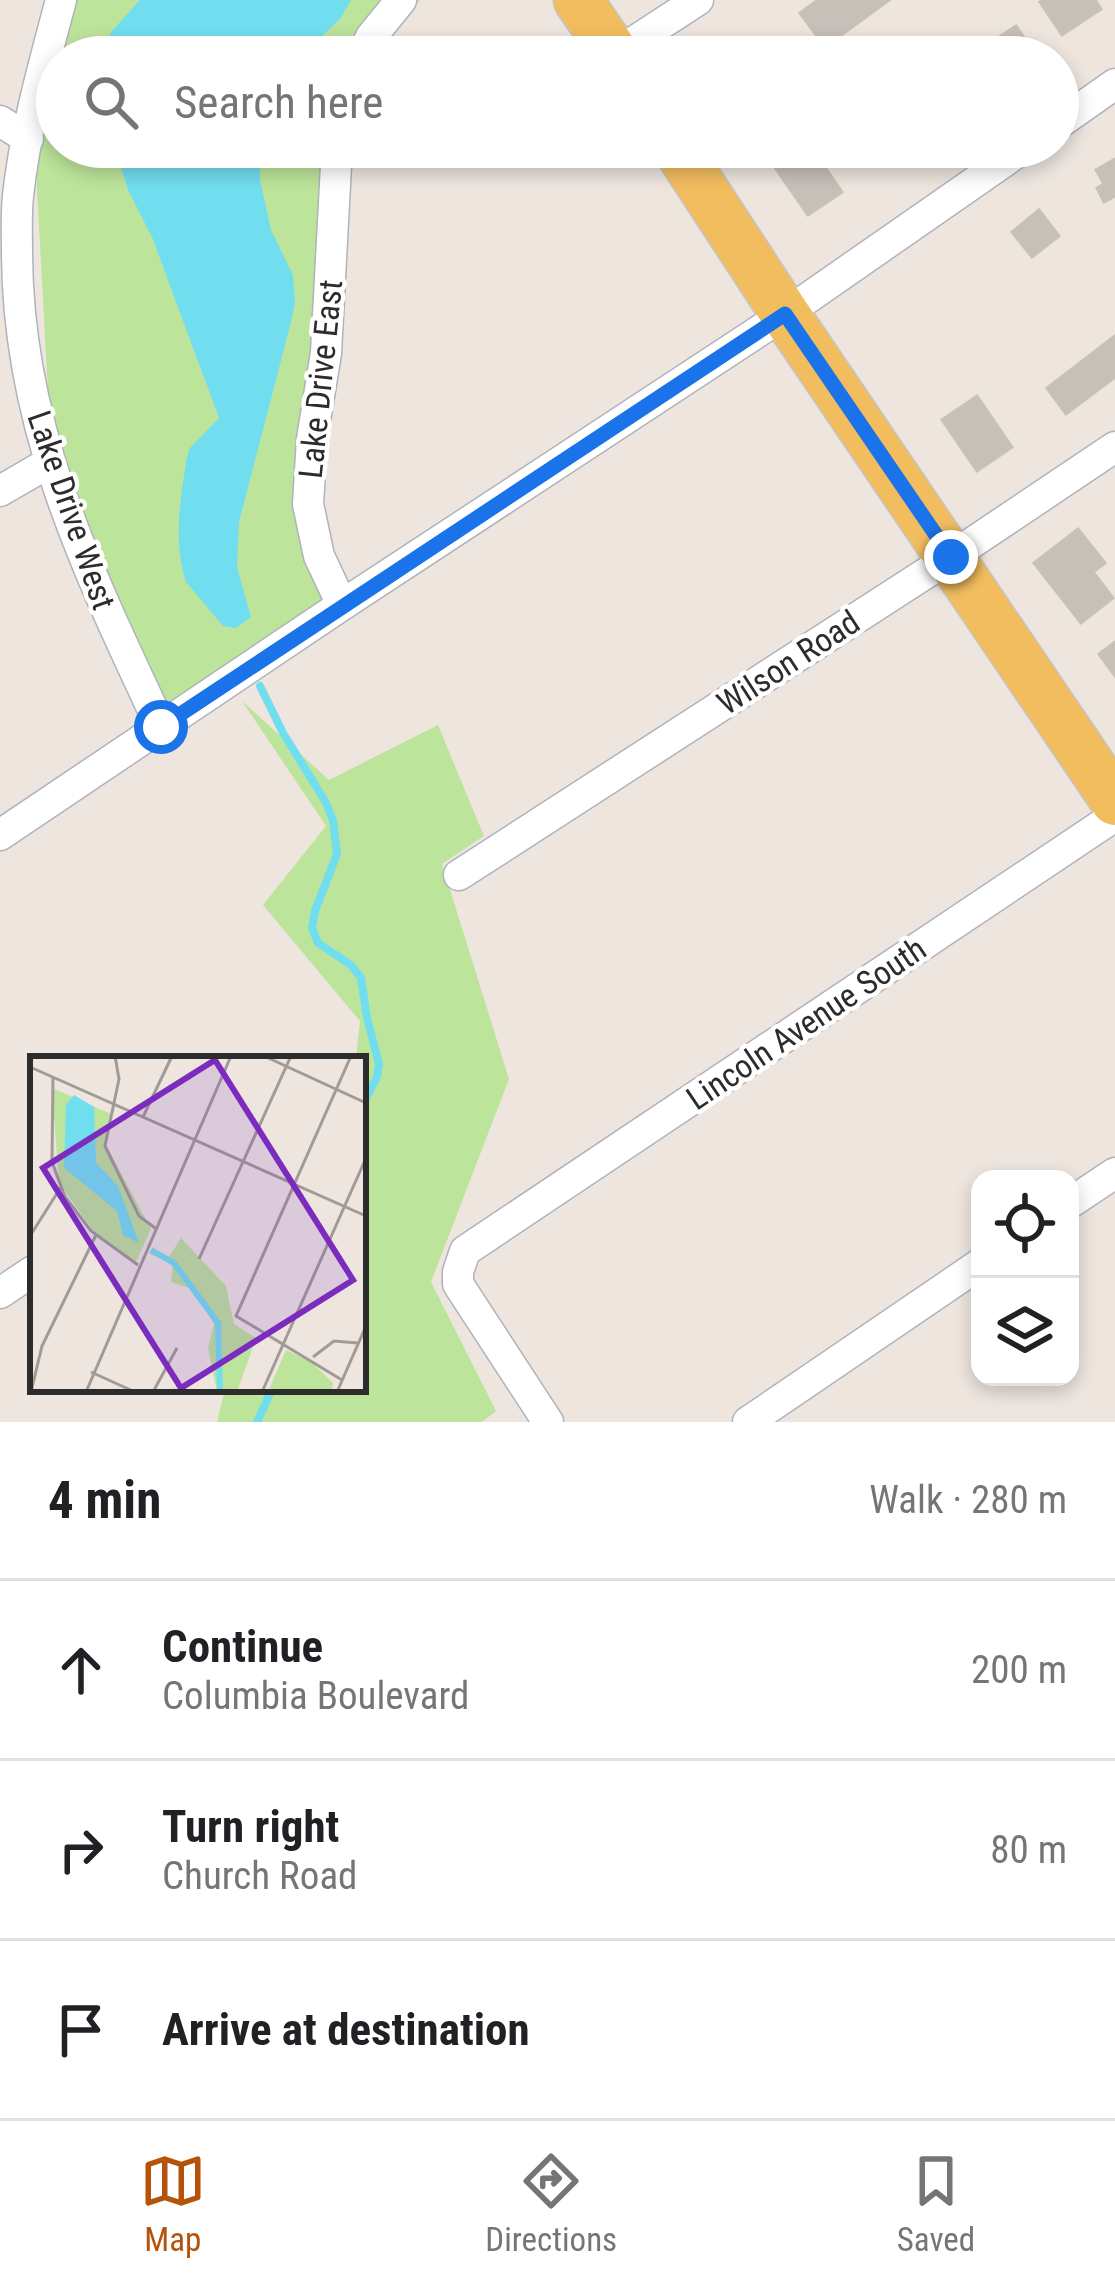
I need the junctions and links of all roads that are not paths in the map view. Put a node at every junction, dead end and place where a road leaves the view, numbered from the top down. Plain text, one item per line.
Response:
1 (61, 0) edge
2 (401, 0) edge
3 (578, 0) edge
4 (698, 0) edge
5 (51, 36) edge
6 (372, 36) edge
7 (603, 36) edge
8 (644, 36) edge
9 (1115, 84) edge
10 (36, 94) edge
11 (1079, 109) edge
12 (0, 121) edge
13 (14, 144) edge
14 (336, 168) edge
15 (690, 168) edge
16 (995, 168) edge
17 (785, 314) junction
18 (1115, 447) edge
19 (50, 462) junction
20 (0, 491) edge
21 (951, 557) junction
22 (343, 605) junction
23 (161, 727) junction
24 (1115, 800) edge
25 (1115, 816) edge
26 (0, 835) edge
27 (459, 875) dead end
28 (1115, 1173) edge
29 (1079, 1197) edge
30 (971, 1270) edge
31 (30, 1273) edge
32 (0, 1293) edge
33 (548, 1422) edge
34 (748, 1422) edge

1 - 5 street, Lake Drive West
2 - 6 street
3 - 7 main road
4 - 8 street
9 - 11 street
10 - 13 street, Lake Drive West
12 - 13 street
13 - 19 street, Lake Drive West
14 - 22 street, Lake Drive East
15 - 17 main road
16 - 17 street
17 - 21 main road
17 - 22 street
18 - 21 street, Wilson Road
19 - 20 street
19 - 23 street, Lake Drive West
21 - 24 main road
21 - 27 street, Wilson Road
22 - 23 street
23 - 26 street
25 - 33 street, Lincoln Avenue South
28 - 29 street
30 - 34 street
31 - 32 street

